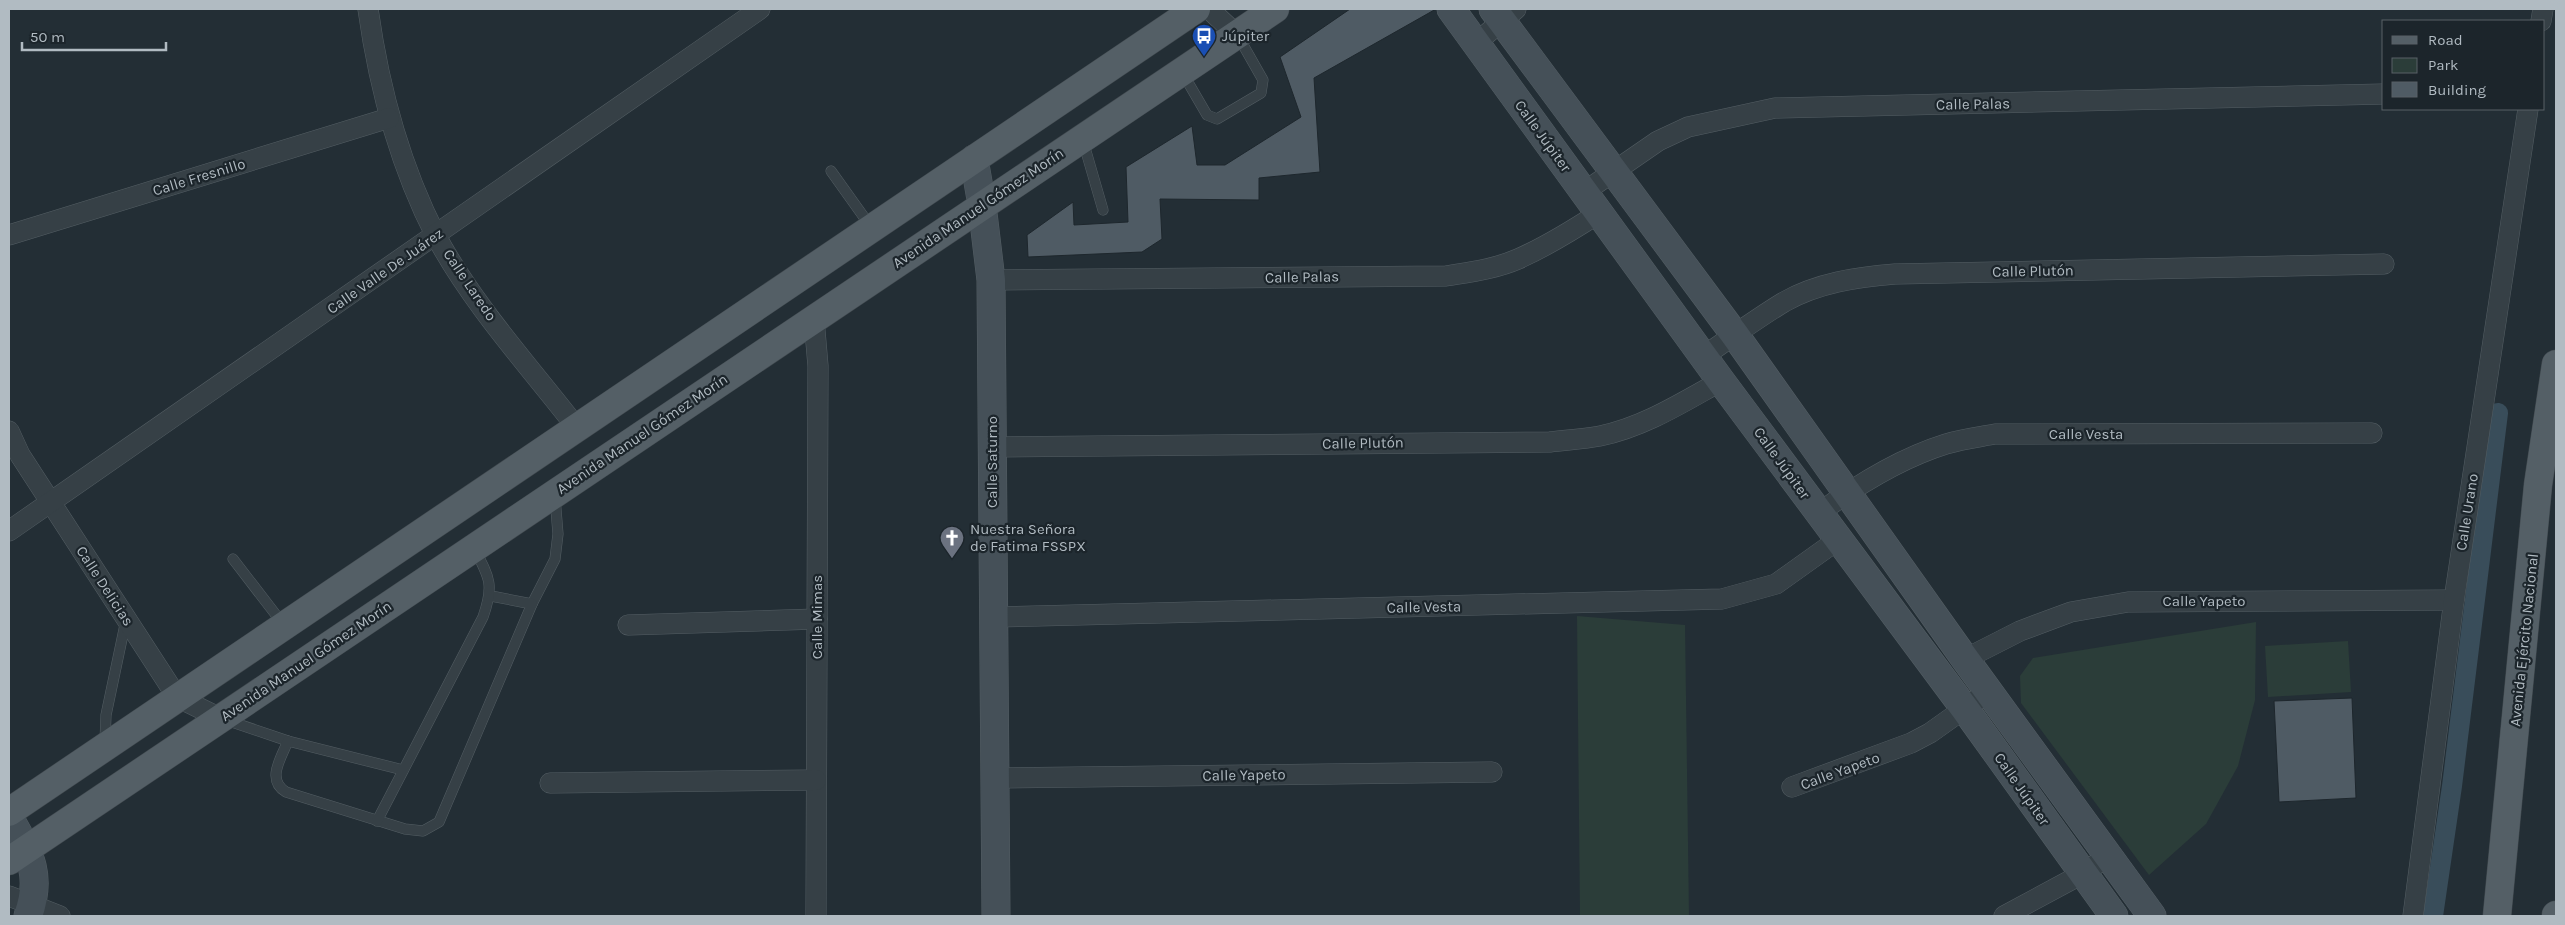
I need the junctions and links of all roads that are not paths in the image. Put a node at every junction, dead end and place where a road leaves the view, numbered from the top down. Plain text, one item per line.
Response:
1 (368, 9) edge
2 (760, 9) edge
3 (1196, 9) edge
4 (1209, 9) edge
5 (1276, 9) edge
6 (1451, 9) edge
7 (1503, 12) edge
8 (1237, 34) junction
9 (1476, 43) junction
10 (1182, 72) junction
11 (2382, 94) edge
12 (2528, 110) edge
13 (389, 118) junction
14 (1082, 138) junction
15 (974, 159) junction
16 (831, 171) dead end
17 (1614, 172) junction
18 (1592, 203) junction
19 (982, 205) junction
20 (1103, 210) dead end
21 (872, 228) junction
22 (9, 235) edge
23 (436, 236) junction
24 (2384, 264) dead end
25 (991, 280) junction
26 (814, 318) junction
27 (1735, 335) junction
28 (1704, 356) junction
29 (2556, 364) edge
30 (1722, 380) junction
31 (577, 428) junction
32 (9, 432) edge
33 (2372, 433) dead end
34 (992, 447) junction
35 (2547, 485) edge
36 (1847, 492) junction
37 (554, 493) junction
38 (51, 502) junction
39 (1819, 513) junction
40 (9, 531) edge
41 (1839, 539) junction
42 (474, 547) junction
43 (233, 559) dead end
44 (491, 596) junction
45 (2454, 600) junction
46 (532, 604) junction
47 (994, 618) junction
48 (817, 619) junction
49 (126, 620) junction
50 (284, 625) junction
51 (628, 625) dead end
52 (1965, 659) junction
53 (1988, 691) junction
54 (177, 697) junction
55 (1965, 709) junction
56 (222, 719) junction
57 (288, 741) junction
58 (105, 746) junction
59 (403, 770) junction
60 (1492, 772) dead end
61 (995, 778) junction
62 (816, 780) junction
63 (550, 783) dead end
64 (1792, 787) dead end
65 (9, 812) edge
66 (9, 817) edge
67 (377, 821) junction
68 (18, 855) edge
69 (2108, 856) junction
70 (2082, 874) junction
71 (23, 906) edge
72 (60, 916) edge
73 (816, 916) edge
74 (996, 916) edge
75 (2004, 916) edge
76 (2114, 916) edge
77 (2152, 916) edge
78 (2413, 916) edge
79 (2497, 916) edge

1 - 13 street, Calle Laredo
2 - 23 street, Calle Valle De Juárez
3 - 15 main road
4 - 8 street
5 - 8 main road, Avenida Manuel Gómez Morín
6 - 9 street, Calle Júpiter
7 - 9 street
7 - 17 street, Calle Júpiter
8 - 10 main road, Avenida Manuel Gómez Morín
8 - 10 lane
9 - 18 street, Calle Júpiter
10 - 14 main road, Avenida Manuel Gómez Morín
11 - 17 street, Calle Palas
12 - 45 street, Calle Urano
13 - 22 street, Calle Fresnillo
13 - 23 street, Calle Laredo
14 - 19 main road, Avenida Manuel Gómez Morín
14 - 20 lane
15 - 19 street, Calle Saturno
15 - 21 main road
16 - 21 lane
17 - 18 street, Calle Palas
17 - 27 street, Calle Júpiter
18 - 25 street, Calle Palas
18 - 28 street, Calle Júpiter
19 - 25 street, Calle Saturno
19 - 26 main road, Avenida Manuel Gómez Morín
21 - 31 main road
23 - 31 street, Calle Laredo
23 - 38 street, Calle Valle De Juárez
24 - 27 street, Calle Plutón
25 - 34 street, Calle Saturno
26 - 37 main road, Avenida Manuel Gómez Morín
26 - 48 street, Calle Mimas
27 - 28 street, Calle Plutón
27 - 36 street, Calle Júpiter
28 - 30 street, Calle Júpiter
29 - 35 main road, Avenida Ejército Nacional
30 - 34 street, Calle Plutón
30 - 39 street, Calle Júpiter
31 - 50 main road
32 - 38 street, Calle Delicias
33 - 36 street, Calle Vesta
34 - 47 street, Calle Saturno
35 - 79 main road, Avenida Ejército Nacional
36 - 39 street, Calle Vesta
36 - 52 street, Calle Júpiter
37 - 42 main road, Avenida Manuel Gómez Morín
37 - 46 lane
38 - 40 street, Calle Valle De Juárez
38 - 49 street, Calle Delicias
39 - 41 street, Calle Júpiter
41 - 47 street, Calle Vesta
41 - 55 street, Calle Júpiter
42 - 44 lane
42 - 56 main road, Avenida Manuel Gómez Morín
43 - 50 lane
44 - 46 lane
44 - 59 lane
45 - 52 street, Calle Yapeto
45 - 78 street, Calle Urano
46 - 67 lane
47 - 61 street, Calle Saturno
48 - 51 street
48 - 62 street, Calle Mimas
49 - 54 street, Calle Delicias
49 - 58 lane
50 - 54 main road
52 - 53 street, Calle Júpiter
53 - 55 street, Calle Yapeto
53 - 69 street, Calle Júpiter
54 - 56 street
54 - 58 main road
55 - 64 street, Calle Yapeto
55 - 70 street, Calle Júpiter
56 - 57 lane
56 - 68 main road, Avenida Manuel Gómez Morín
57 - 59 lane
57 - 67 lane
58 - 65 main road
59 - 67 lane
60 - 61 street, Calle Yapeto
61 - 74 street, Calle Saturno
62 - 63 street
62 - 73 street, Calle Mimas
66 - 68 street
68 - 71 street
69 - 70 street
69 - 77 street, Calle Júpiter
70 - 75 street
70 - 76 street, Calle Júpiter
71 - 72 street

